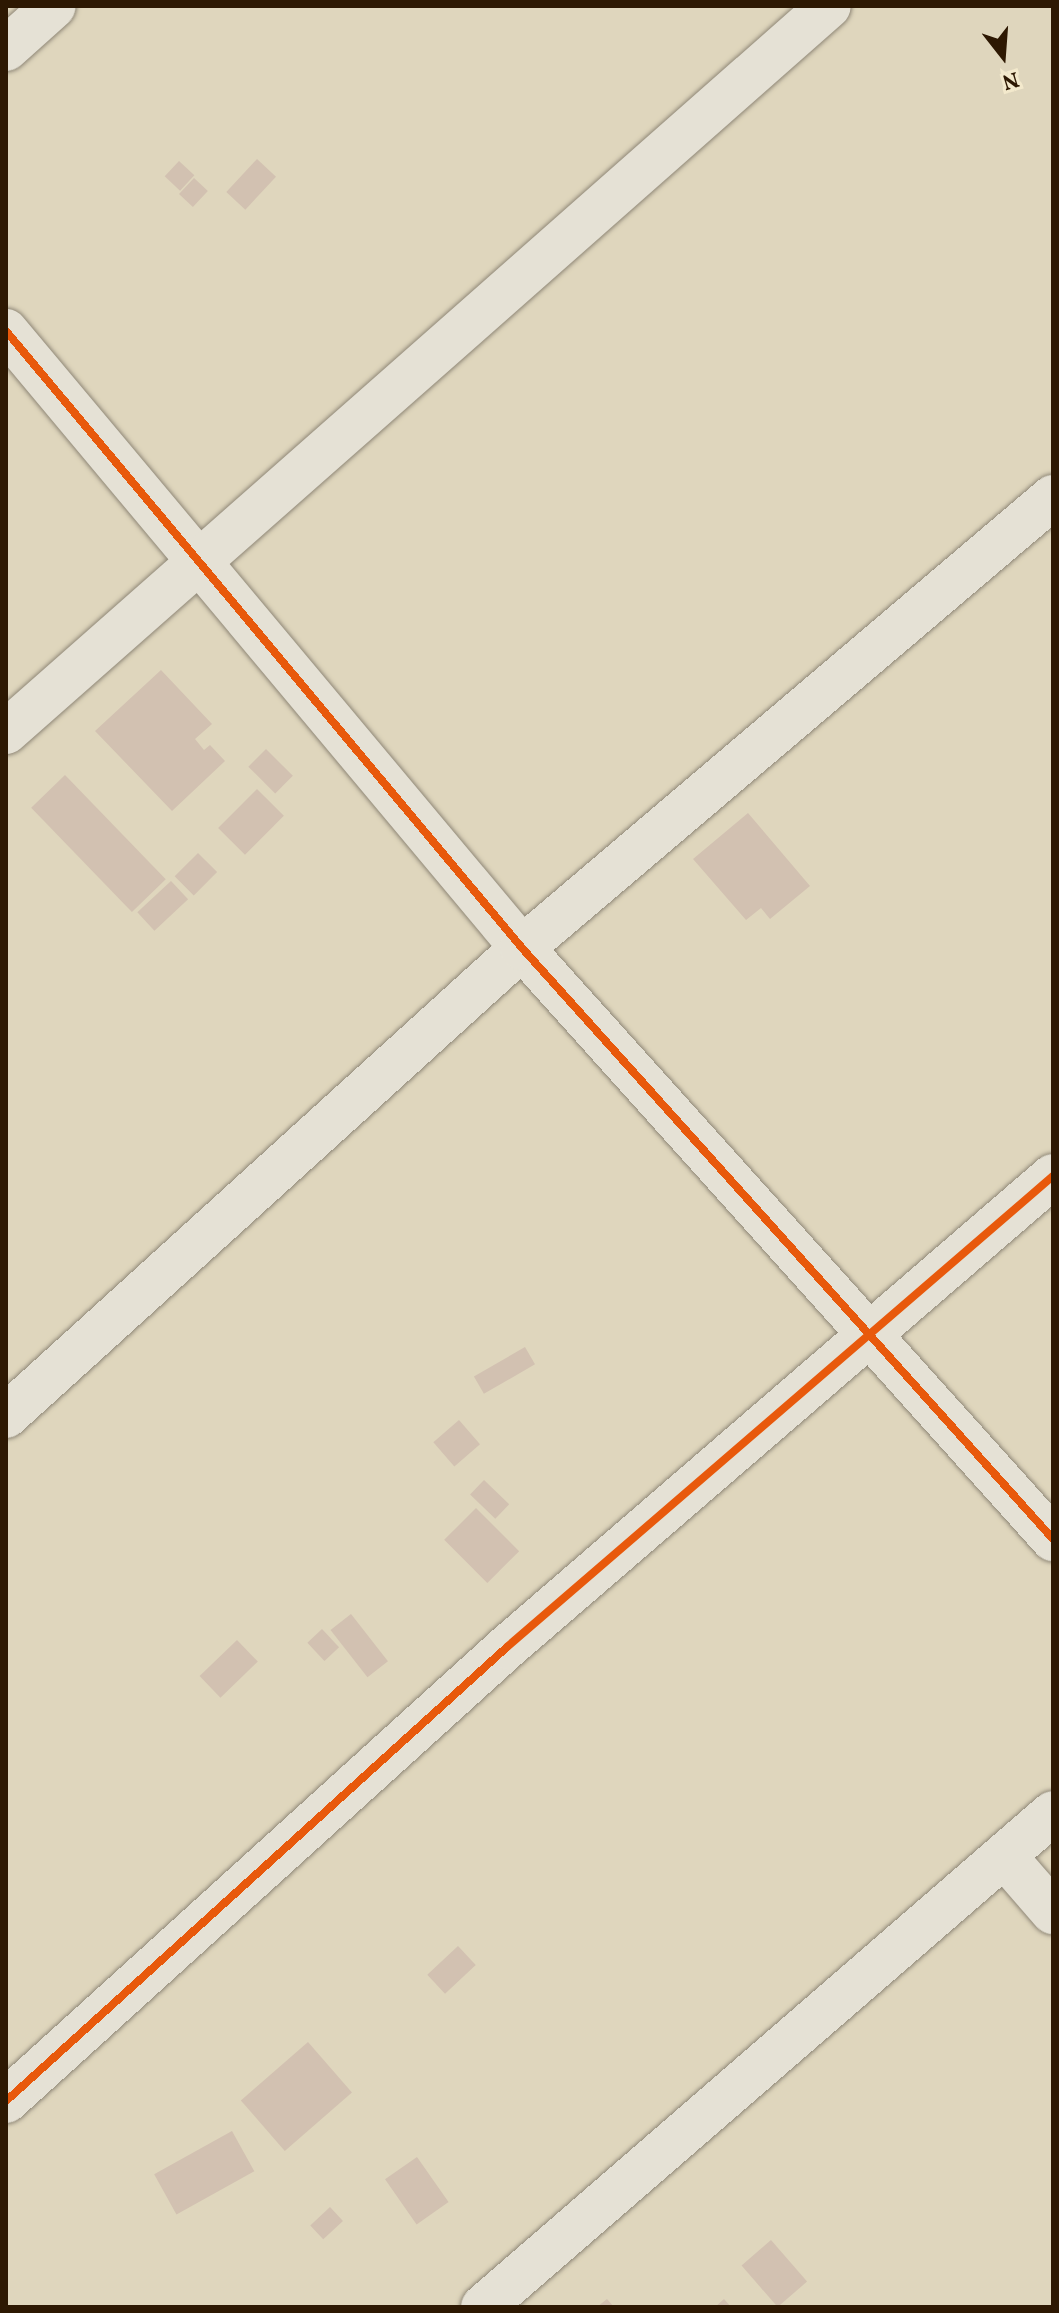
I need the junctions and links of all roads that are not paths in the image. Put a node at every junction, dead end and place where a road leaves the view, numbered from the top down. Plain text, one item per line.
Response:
1 (54, 6) edge
2 (829, 6) edge
3 (6, 49) edge
4 (6, 331) edge
5 (1053, 497) edge
6 (198, 565) junction
7 (6, 732) edge
8 (522, 948) junction
9 (1053, 1176) edge
10 (870, 1334) junction
11 (6, 1416) edge
12 (1053, 1539) edge
13 (1053, 1813) edge
14 (1006, 1858) junction
15 (1053, 1912) edge
16 (6, 2101) edge
17 (483, 2307) edge

1 - 3 street
2 - 6 street
4 - 6 street
5 - 8 street
6 - 7 street
6 - 8 street
8 - 10 street
8 - 11 street
9 - 10 street
10 - 12 street
10 - 16 street
13 - 14 street
14 - 15 street
14 - 17 street

